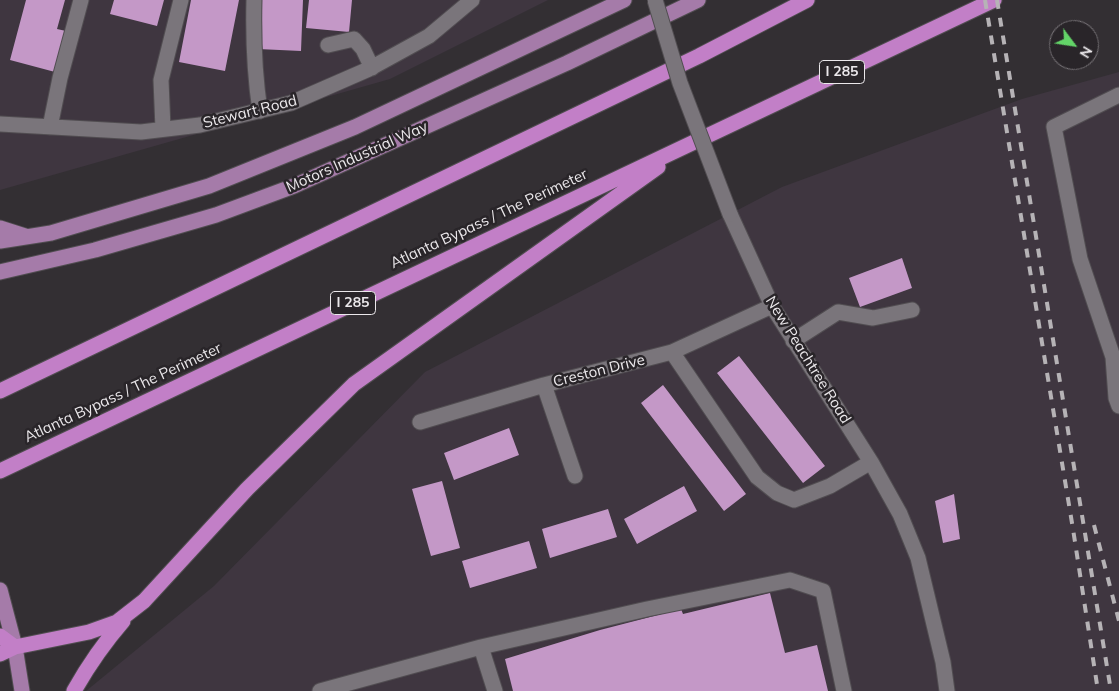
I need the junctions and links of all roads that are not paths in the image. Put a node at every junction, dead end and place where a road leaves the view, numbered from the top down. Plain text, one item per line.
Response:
1 (81, 0) edge
2 (181, 0) edge
3 (254, 0) edge
4 (472, 0) edge
5 (624, 0) edge
6 (655, 0) edge
7 (698, 0) edge
8 (807, 0) edge
9 (994, 0) edge
10 (328, 45) dead end
11 (372, 68) junction
12 (1119, 95) edge
13 (260, 111) junction
14 (0, 124) edge
15 (50, 126) junction
16 (163, 129) junction
17 (689, 144) junction
18 (0, 228) edge
19 (0, 234) edge
20 (26, 237) junction
21 (0, 241) edge
22 (28, 266) junction
23 (0, 272) edge
24 (0, 284) edge
25 (772, 306) junction
26 (912, 310) dead end
27 (793, 341) junction
28 (672, 352) junction
29 (544, 385) junction
30 (2, 390) edge
31 (1119, 406) edge
32 (420, 422) dead end
33 (871, 462) junction
34 (0, 471) edge
35 (575, 476) dead end
36 (0, 590) edge
37 (132, 610) junction
38 (0, 636) edge
39 (15, 647) junction
40 (481, 647) junction
41 (0, 654) edge
42 (22, 691) edge
43 (74, 691) edge
44 (320, 691) edge
45 (495, 691) edge
46 (844, 691) edge
47 (948, 691) edge

1 - 15 street
2 - 16 street
3 - 13 street
4 - 11 street, Stewart Road
5 - 20 main road, Motors Industrial Way
6 - 25 street, New Peachtree Road, bridge
7 - 22 main road, Motors Industrial Way
8 - 30 highway
9 - 17 highway, Atlanta Bypass / The Perimeter / I 285
10 - 11 street
11 - 13 street, Stewart Road
12 - 31 street
13 - 16 street, Stewart Road
14 - 15 street, Stewart Road
15 - 16 street, Stewart Road
17 - 34 highway, Atlanta Bypass / The Perimeter / I 285
17 - 37 highway
18 - 20 main road
19 - 20 main road
20 - 21 main road, Motors Industrial Way
22 - 23 main road, Motors Industrial Way
22 - 24 main road
25 - 27 street, New Peachtree Road
25 - 28 street, Creston Drive
26 - 27 street
27 - 33 street, New Peachtree Road
28 - 29 street, Creston Drive
28 - 33 street
29 - 32 street, Creston Drive
29 - 35 street
33 - 47 street, New Peachtree Road
36 - 39 main road
37 - 39 highway
37 - 43 highway
38 - 39 highway
39 - 41 highway
39 - 42 main road
40 - 44 street
40 - 45 street
40 - 46 street

